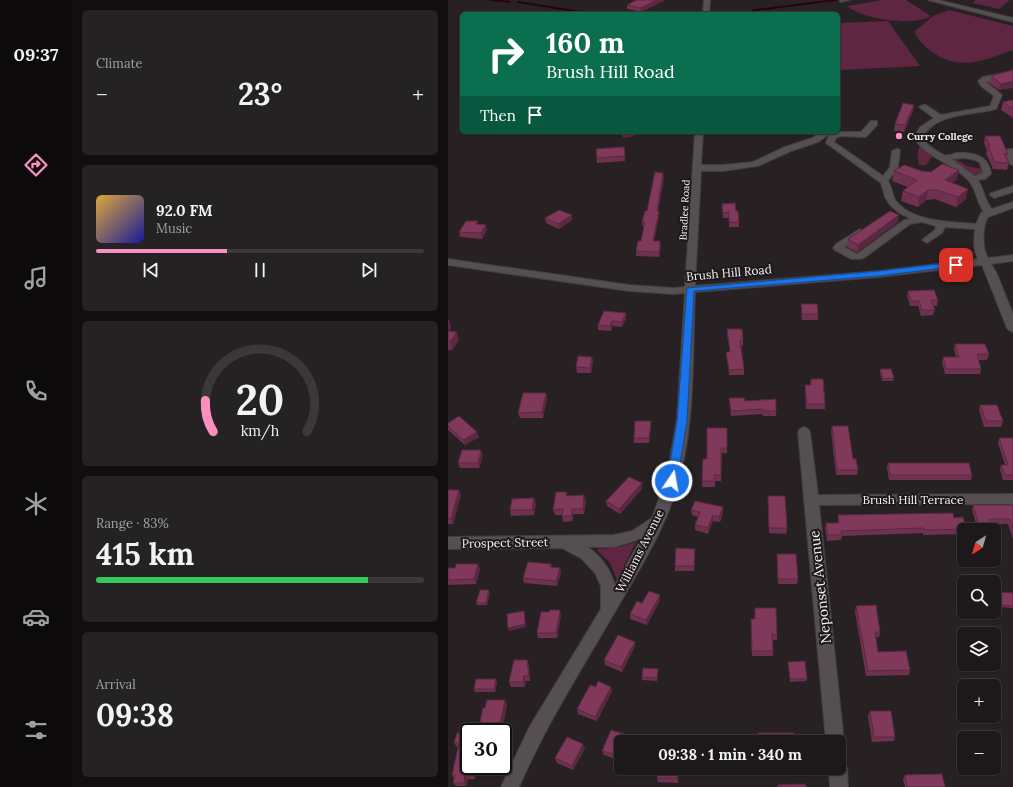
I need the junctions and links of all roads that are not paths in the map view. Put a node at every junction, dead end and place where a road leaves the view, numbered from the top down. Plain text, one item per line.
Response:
1 (707, 0) edge
2 (931, 0) edge
3 (956, 0) edge
4 (706, 12) edge
5 (1013, 14) edge
6 (1013, 20) edge
7 (1013, 73) edge
8 (923, 107) dead end
9 (940, 118) junction
10 (874, 123) dead end
11 (840, 131) edge
12 (699, 134) edge
13 (830, 136) edge
14 (896, 150) dead end
15 (1013, 152) edge
16 (943, 158) junction
17 (1013, 162) edge
18 (697, 168) junction
19 (972, 179) junction
20 (884, 181) junction
21 (1013, 189) edge
22 (994, 195) dead end
23 (1013, 205) edge
24 (990, 212) junction
25 (892, 214) edge
26 (920, 220) junction
27 (910, 222) junction
28 (941, 225) junction
29 (980, 227) junction
30 (865, 229) edge
31 (927, 240) dead end
32 (1013, 258) edge
33 (985, 261) junction
34 (448, 262) edge
35 (690, 289) junction
36 (1013, 328) edge
37 (804, 432) dead end
38 (1013, 499) edge
39 (812, 500) junction
40 (658, 520) junction
41 (562, 542) junction
42 (448, 543) edge
43 (607, 614) junction
44 (834, 735) edge
45 (838, 775) edge
46 (510, 787) edge
47 (839, 787) edge

1 - 4 street
2 - 6 street
3 - 5 street
7 - 9 street
8 - 9 street
9 - 16 street
10 - 11 street
12 - 18 street, Bradlee Road
13 - 18 street
13 - 20 street
14 - 20 street
15 - 17 street
16 - 19 street
16 - 19 street
18 - 35 street, Bradlee Road
19 - 24 street
20 - 26 street
21 - 22 street
23 - 24 street
24 - 29 street
25 - 27 street
26 - 27 street
26 - 28 street
27 - 30 street
28 - 29 street
28 - 31 street
29 - 33 street
32 - 33 street, Brush Hill Road
33 - 35 street, Brush Hill Road
33 - 36 street
34 - 35 street, Brush Hill Road
35 - 40 street, Williams Avenue
37 - 39 street, Neponset Avenue
38 - 39 street, Brush Hill Terrace
39 - 44 street, Neponset Avenue
40 - 41 street, Prospect Street
40 - 43 street, Williams Avenue
41 - 42 street, Prospect Street
41 - 43 street, Prospect Street
43 - 46 street, Williams Avenue
45 - 47 street

